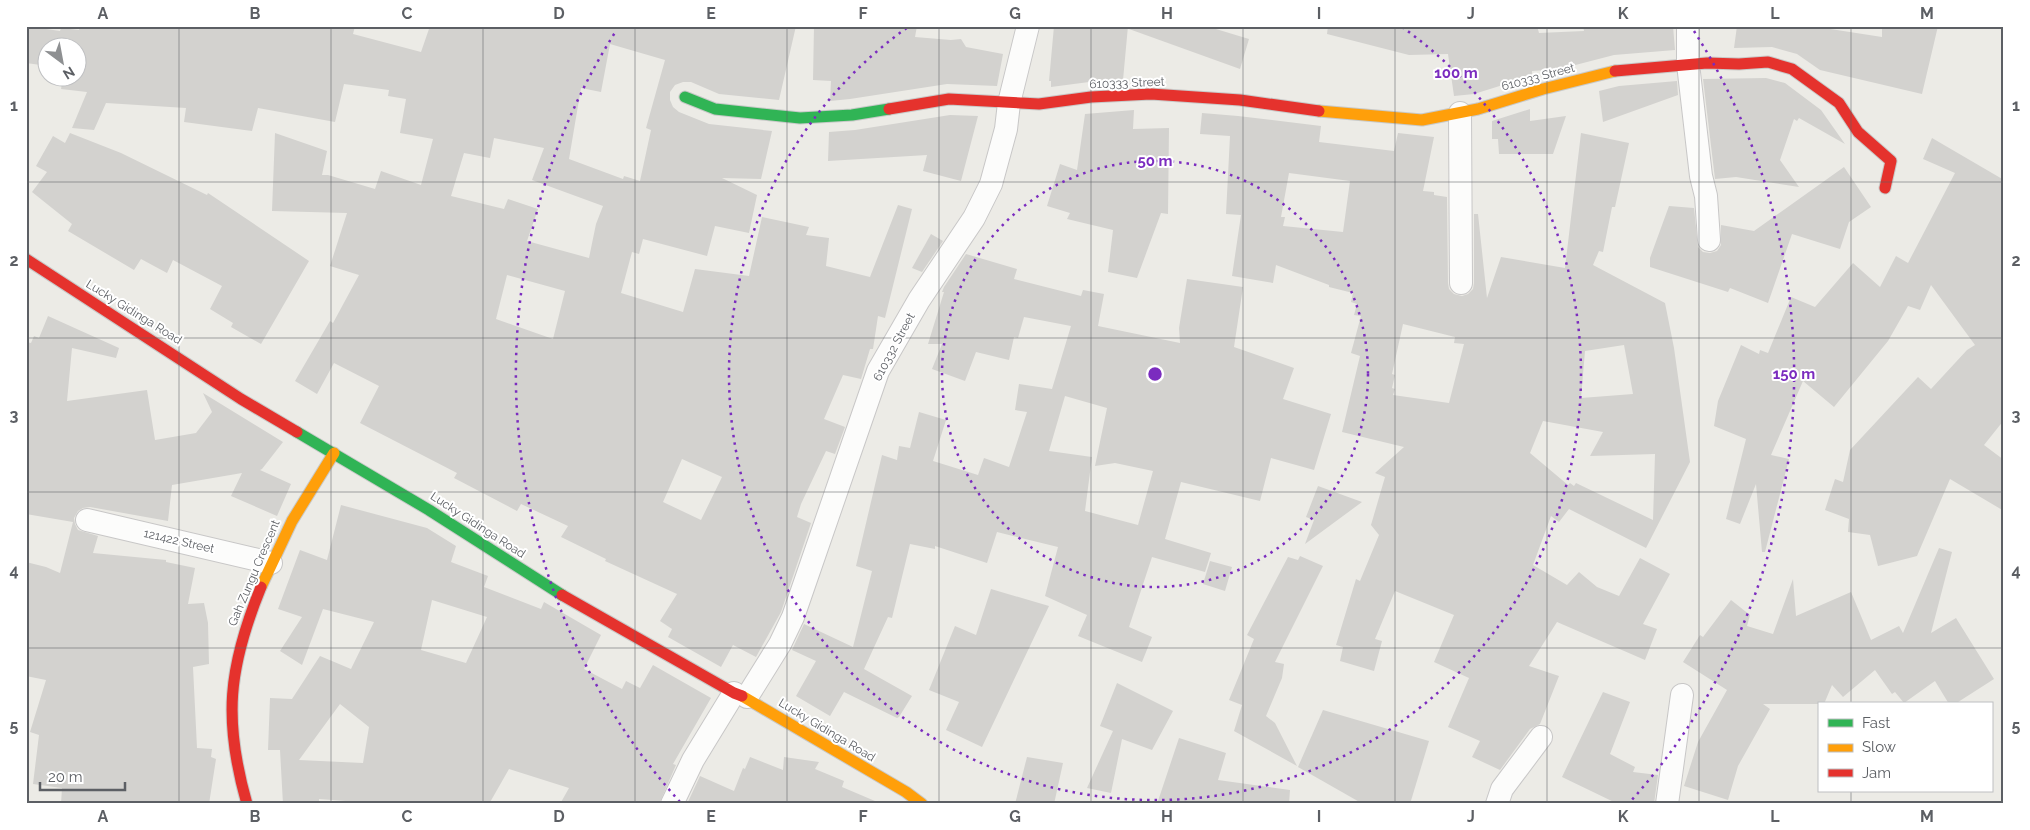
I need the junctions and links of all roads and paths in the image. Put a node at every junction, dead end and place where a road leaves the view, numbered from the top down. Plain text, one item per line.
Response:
1 (1028, 26) edge
2 (1688, 26) edge
3 (1688, 64) junction
4 (684, 97) dead end
5 (1009, 103) junction
6 (1460, 113) junction
7 (1885, 188) dead end
8 (1709, 240) dead end
9 (26, 259) edge
10 (1461, 283) dead end
11 (334, 453) junction
12 (87, 520) dead end
13 (271, 563) junction
14 (740, 695) junction
15 (1682, 695) dead end
16 (1541, 736) dead end
17 (247, 804) edge
18 (672, 804) edge
19 (922, 804) edge
20 (1497, 804) edge
21 (1667, 804) edge

1 - 5 street, 610332 Street
2 - 3 street
3 - 6 street, 610333 Street
3 - 7 street, 610333 Street
3 - 8 street
4 - 5 street, 610333 Street
5 - 6 street, 610333 Street
5 - 14 street, 610332 Street
6 - 10 street
9 - 11 street, Lucky Gidinga Road
11 - 13 street, Gah Zungu Crescent
11 - 14 street, Lucky Gidinga Road
12 - 13 street, 121422 Street
13 - 17 street, Gah Zungu Crescent
14 - 18 street, 610332 Street
14 - 19 street, Lucky Gidinga Road
15 - 21 street
16 - 20 street

